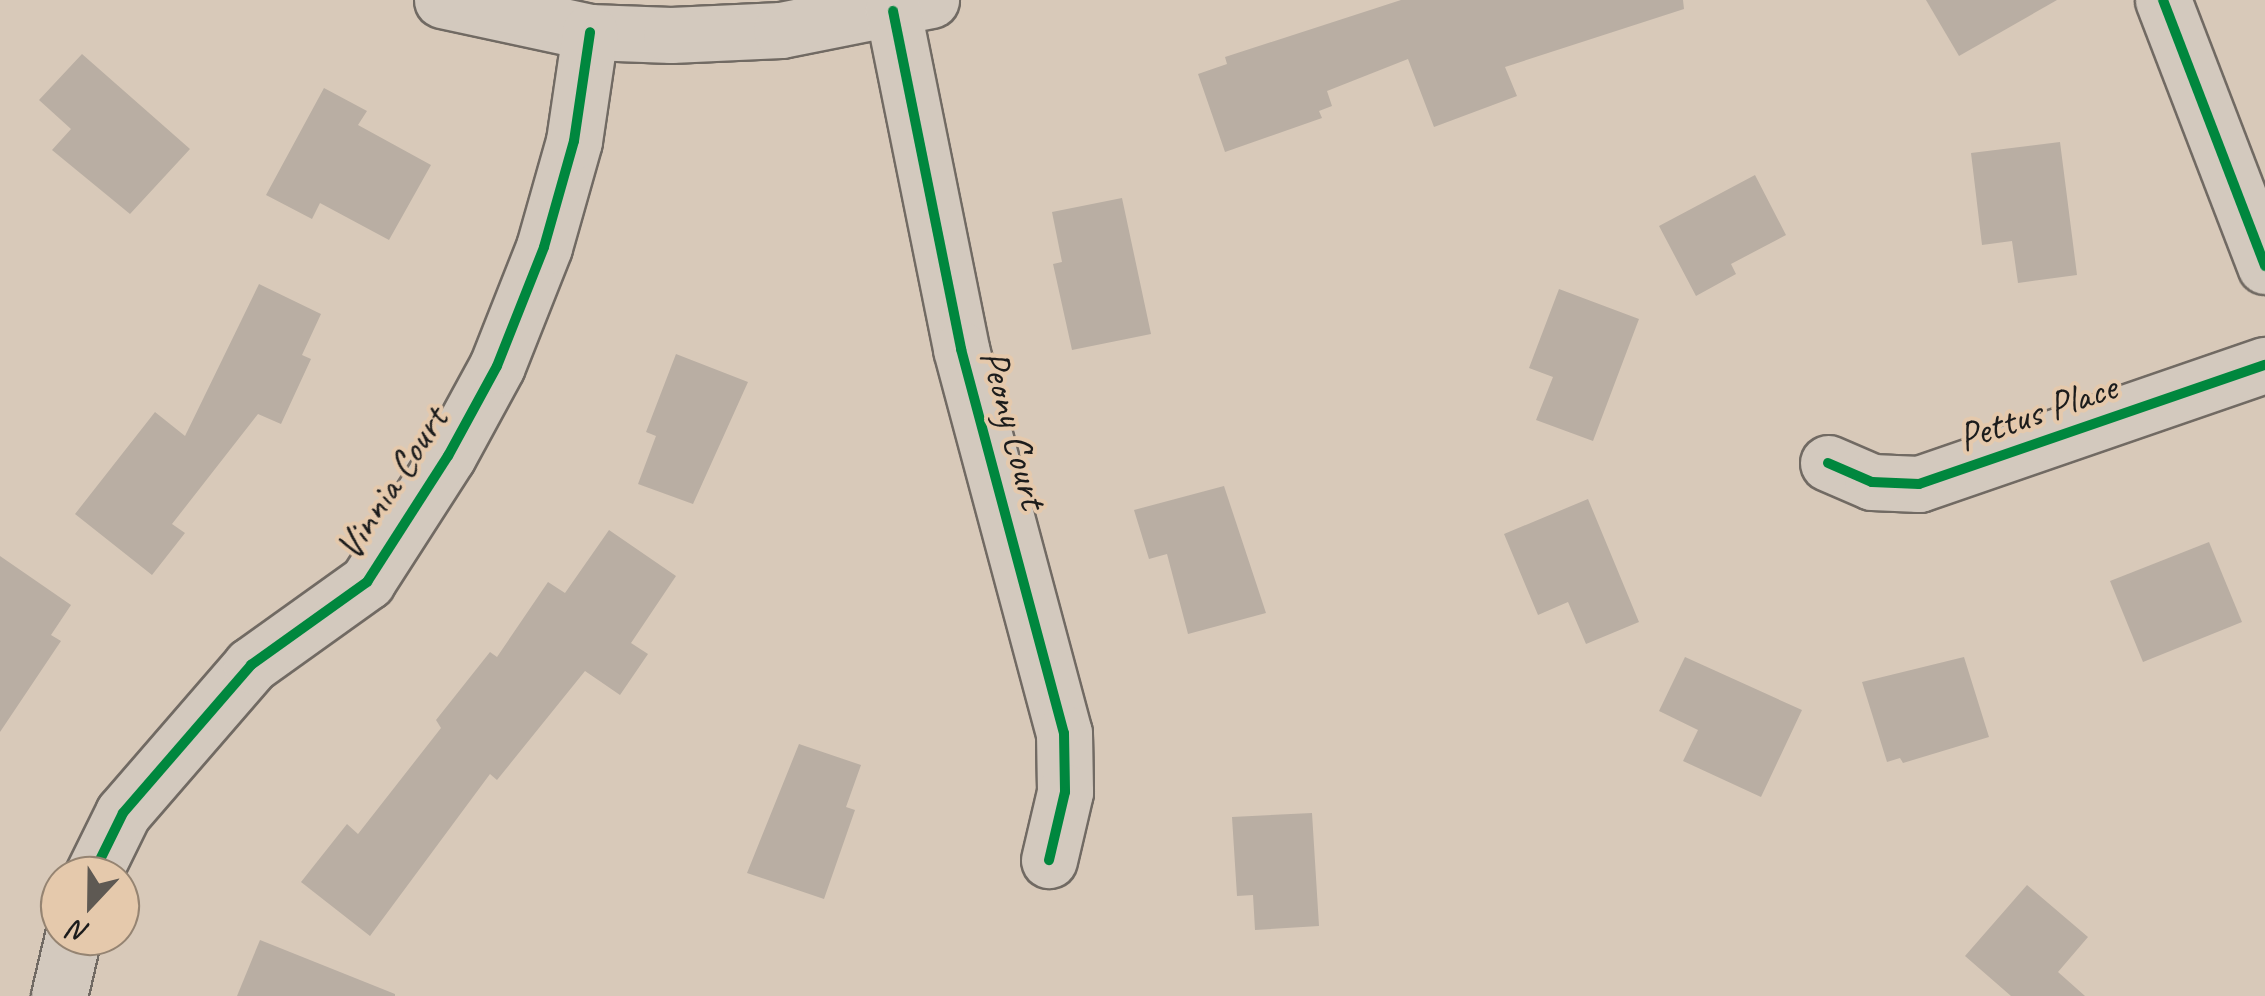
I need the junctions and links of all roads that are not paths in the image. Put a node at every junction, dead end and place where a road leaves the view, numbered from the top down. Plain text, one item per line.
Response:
1 (442, 0) edge
2 (2163, 0) edge
3 (912, 6) edge
4 (590, 32) junction
5 (2265, 266) edge
6 (2265, 366) edge
7 (1828, 463) dead end
8 (102, 856) edge
9 (1049, 860) dead end
10 (68, 956) edge
11 (59, 996) edge

1 - 4 street
2 - 5 street
3 - 4 street
3 - 9 street, Peony Court
4 - 8 street, Vinnia Court
6 - 7 street, Pettus Place
10 - 11 street

